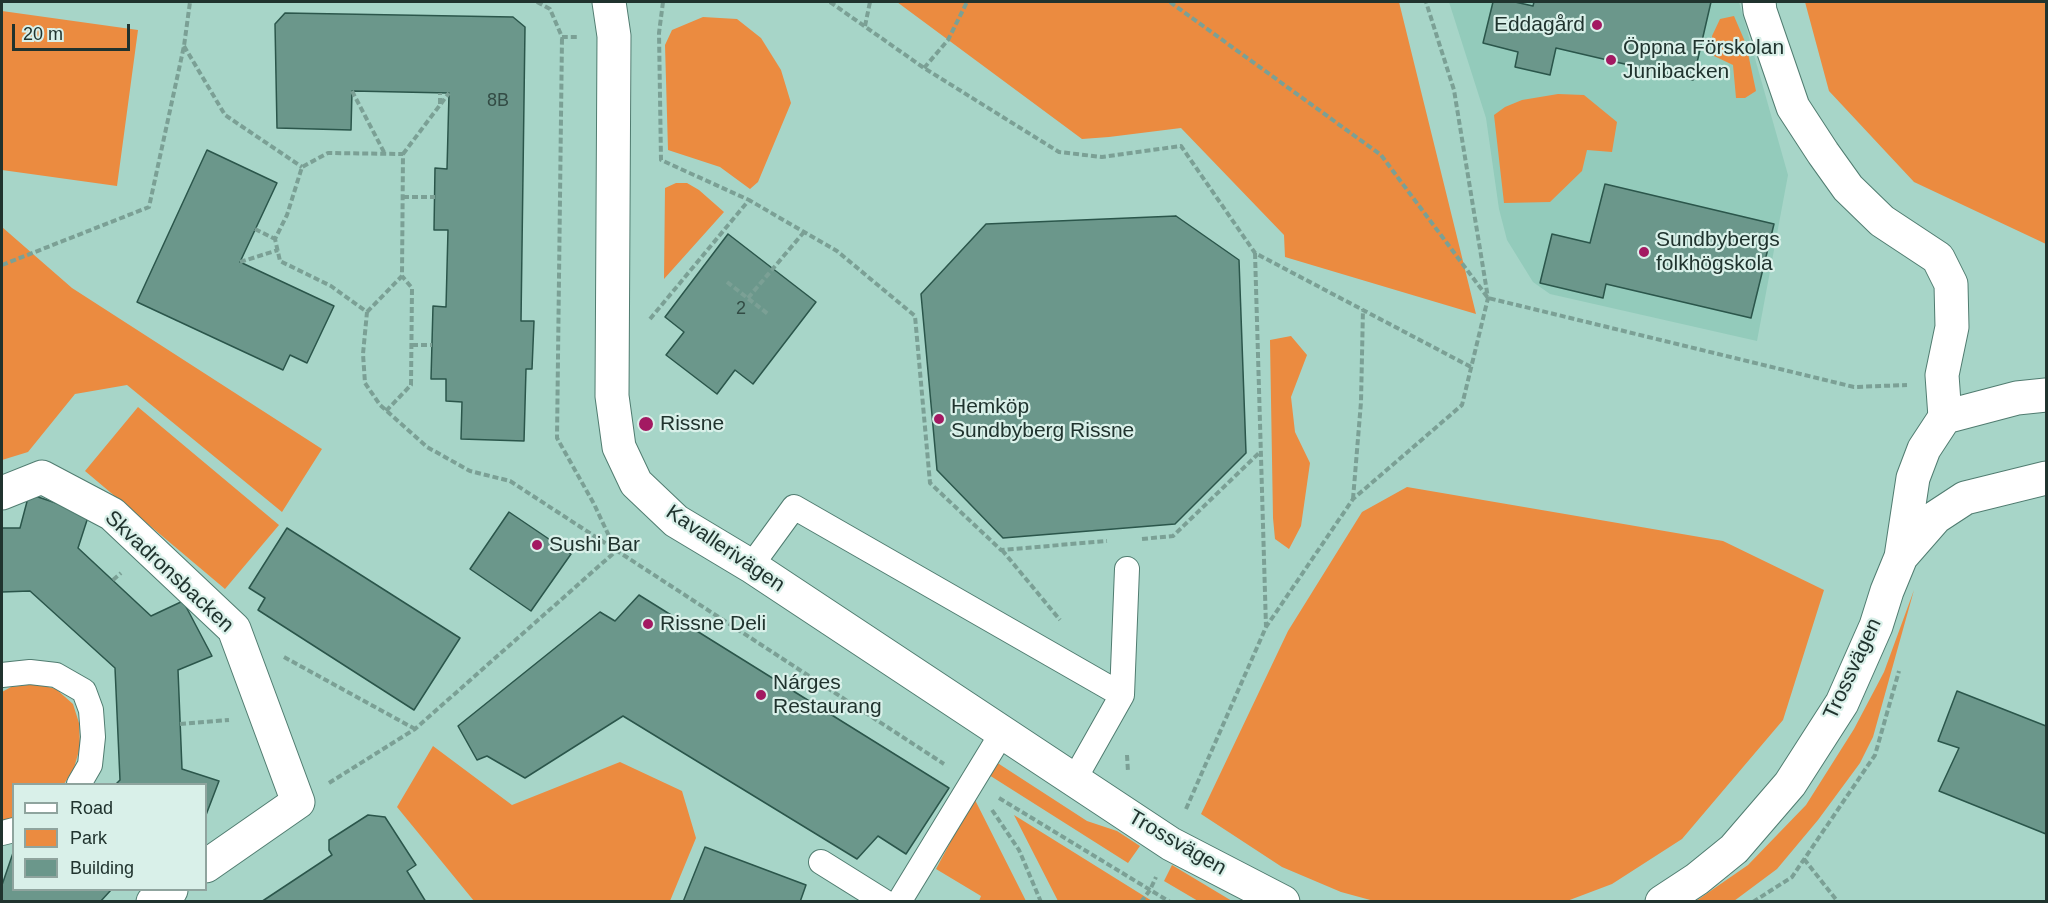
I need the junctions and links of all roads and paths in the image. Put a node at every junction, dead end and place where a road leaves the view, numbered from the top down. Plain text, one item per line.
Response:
1 (190, 2) edge
2 (609, 2) edge
3 (663, 2) edge
4 (830, 2) edge
5 (870, 2) edge
6 (967, 2) edge
7 (1170, 2) edge
8 (1426, 2) edge
9 (1759, 2) edge
10 (865, 26) junction
11 (562, 37) dead end
12 (184, 46) junction
13 (924, 68) junction
14 (352, 91) dead end
15 (440, 93) dead end
16 (449, 93) dead end
17 (352, 102) dead end
18 (358, 103) junction
19 (440, 105) junction
20 (385, 154) junction
21 (403, 154) junction
22 (302, 167) junction
23 (403, 196) junction
24 (435, 197) dead end
25 (748, 200) junction
26 (255, 229) dead end
27 (804, 232) junction
28 (275, 238) junction
29 (278, 250) junction
30 (1255, 253) junction
31 (240, 262) dead end
32 (2, 265) edge
33 (402, 276) junction
34 (727, 282) dead end
35 (748, 298) junction
36 (1488, 298) junction
37 (1363, 309) junction
38 (367, 312) junction
39 (768, 314) dead end
40 (412, 345) junction
41 (432, 345) dead end
42 (612, 363) junction
43 (1472, 367) junction
44 (1942, 375) junction
45 (2046, 395) edge
46 (386, 411) junction
47 (1945, 417) junction
48 (1260, 452) junction
49 (2046, 478) edge
50 (2, 493) edge
51 (1353, 499) junction
52 (1139, 539) dead end
53 (1116, 541) dead end
54 (616, 551) junction
55 (1901, 557) junction
56 (751, 566) junction
57 (1126, 570) dead end
58 (1266, 627) junction
59 (234, 629) junction
60 (2, 675) edge
61 (1122, 695) junction
62 (265, 716) junction
63 (180, 724) dead end
64 (415, 729) junction
65 (1002, 734) junction
66 (1074, 780) junction
67 (972, 782) junction
68 (80, 783) edge
69 (298, 802) junction
70 (1171, 843) junction
71 (1804, 859) dead end
72 (821, 862) dead end
73 (207, 865) edge
74 (1150, 890) junction
75 (170, 891) edge
76 (153, 902) edge
77 (885, 902) edge
78 (899, 902) edge
79 (1041, 902) edge
80 (1141, 902) edge
81 (1170, 902) edge
82 (1283, 902) edge
83 (1662, 902) edge
84 (1838, 902) edge

1 - 12 path
2 - 42 street, Kavallerivägen
3 - 25 path
4 - 10 path
5 - 10 path
6 - 13 path
7 - 36 path
8 - 36 path
9 - 44 street
10 - 13 path
11 - 54 path
12 - 22 path
12 - 32 path
13 - 30 path
14 - 18 path
15 - 19 path
16 - 19 path
17 - 18 path
18 - 20 path
19 - 21 path
20 - 21 path
20 - 22 path
21 - 23 path
22 - 28 path
23 - 24 path
23 - 33 path
25 - 27 path
25 - 42 path
26 - 28 path
27 - 35 path
27 - 53 path
28 - 29 path
29 - 31 path
29 - 38 path
30 - 37 path
30 - 48 path
33 - 38 path
33 - 40 path
34 - 35 path
35 - 39 path
36 - 43 path
36 - 44 path
37 - 43 path
37 - 51 path
38 - 46 path
40 - 41 path
40 - 46 path
42 - 56 street, Kavallerivägen
43 - 51 path
44 - 47 street
45 - 47 street
46 - 54 path
47 - 55 street, Trossvägen
48 - 52 path
48 - 58 path
49 - 55 street
50 - 59 street, Skvadronsbacken
51 - 58 path
54 - 64 path
54 - 67 path
55 - 83 street, Trossvägen
56 - 61 lane
56 - 65 street, Kavallerivägen
57 - 61 lane
58 - 70 path
59 - 62 street, Skvadronsbacken
59 - 64 path
60 - 68 lane
61 - 66 lane
62 - 63 path
62 - 69 street, Skvadronsbacken
64 - 69 path
65 - 66 street, Kavallerivägen
65 - 67 lane
66 - 70 street, Trossvägen
67 - 74 path
67 - 78 lane
67 - 79 path
69 - 73 street
70 - 74 path
70 - 82 street, Trossvägen
71 - 84 path
72 - 77 lane
74 - 80 path
74 - 81 path
75 - 76 street

